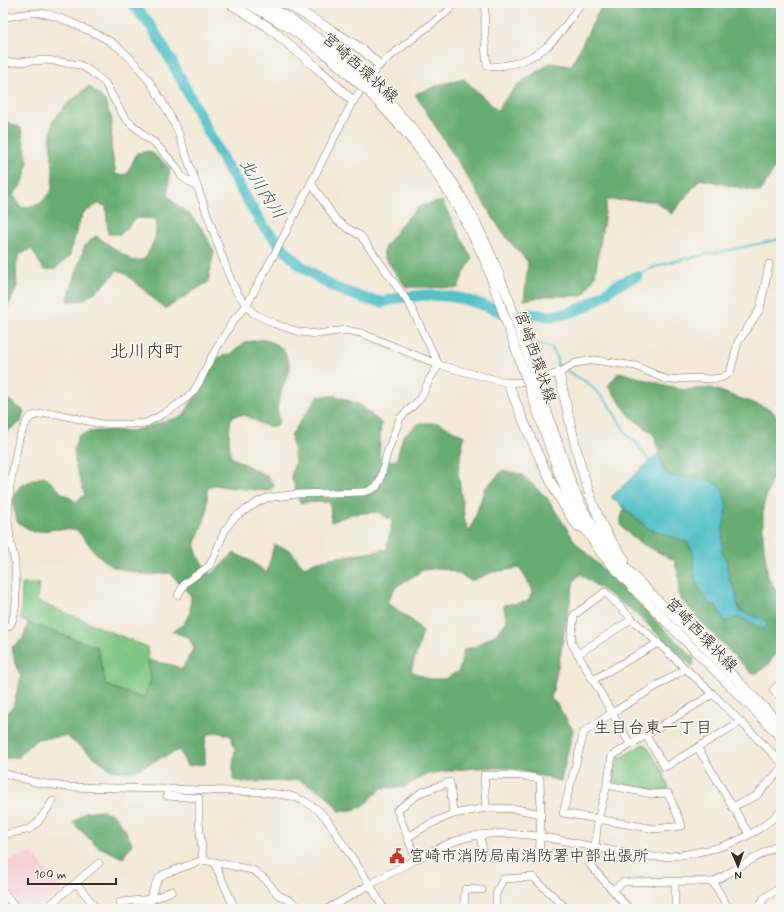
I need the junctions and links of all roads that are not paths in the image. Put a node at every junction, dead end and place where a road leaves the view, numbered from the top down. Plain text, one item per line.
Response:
1 (229, 3) edge
2 (247, 3) edge
3 (264, 3) edge
4 (285, 3) edge
5 (455, 3) edge
6 (483, 3) edge
7 (582, 3) edge
8 (3, 18) edge
9 (3, 63) edge
10 (379, 66) junction
11 (360, 78) junction
12 (372, 89) junction
13 (352, 101) junction
14 (311, 183) junction
15 (197, 187) junction
16 (769, 264) dead end
17 (246, 306) junction
18 (439, 365) junction
19 (559, 373) junction
20 (508, 383) junction
21 (535, 391) junction
22 (585, 529) junction
23 (178, 595) dead end
24 (632, 619) junction
25 (3, 630) edge
26 (690, 632) junction
27 (658, 644) junction
28 (578, 654) junction
29 (685, 669) junction
30 (593, 680) junction
31 (781, 682) edge
32 (713, 694) junction
33 (781, 698) edge
34 (612, 713) junction
35 (740, 722) junction
36 (781, 725) edge
37 (646, 736) junction
38 (781, 737) edge
39 (630, 744) junction
40 (698, 748) junction
41 (781, 762) edge
42 (781, 769) edge
43 (3, 773) edge
44 (607, 785) junction
45 (167, 789) junction
46 (53, 801) dead end
47 (732, 807) junction
48 (486, 808) junction
49 (781, 812) edge
50 (453, 814) junction
51 (541, 814) junction
52 (598, 819) junction
53 (748, 834) junction
54 (3, 835) edge
55 (480, 835) junction
56 (541, 836) junction
57 (408, 837) junction
58 (781, 843) edge
59 (595, 847) junction
60 (416, 859) junction
61 (202, 860) junction
62 (214, 862) junction
63 (99, 863) dead end
64 (675, 882) junction
65 (713, 882) junction
66 (76, 883) junction
67 (370, 885) junction
68 (781, 887) edge
69 (482, 890) dead end
70 (613, 890) junction
71 (172, 891) dead end
72 (3, 892) edge
73 (777, 893) edge
74 (150, 898) junction
75 (120, 902) dead end
76 (53, 906) edge
77 (336, 907) edge
78 (728, 907) edge
79 (16, 909) edge
80 (45, 909) edge
81 (97, 909) edge
82 (150, 909) edge
83 (235, 909) edge
84 (301, 909) edge
85 (327, 909) edge
86 (384, 909) edge
87 (464, 909) edge
88 (496, 909) edge
89 (567, 909) edge
90 (629, 909) edge
91 (675, 909) edge
92 (720, 909) edge
93 (758, 909) edge

1 - 13 main road
2 - 11 main road, 宮崎西環状線
3 - 11 main road, 宮崎西環状線
4 - 10 main road
5 - 10 street
6 - 7 street
8 - 15 street
9 - 15 street
10 - 13 street
11 - 12 main road, 宮崎西環状線, bridge
12 - 21 main road, 宮崎西環状線, bridge
12 - 21 main road, 宮崎西環状線, bridge
13 - 14 street
14 - 17 street
14 - 18 street
15 - 17 street
16 - 19 street
17 - 18 street
17 - 25 street
18 - 20 street
18 - 23 street
19 - 20 street
19 - 26 main road
20 - 22 main road
21 - 22 main road, 宮崎西環状線
21 - 26 main road, 宮崎西環状線
22 - 38 main road, 宮崎西環状線
24 - 27 street
24 - 28 street
24 - 28 street
26 - 36 main road, 宮崎西環状線
27 - 29 street
27 - 30 street
28 - 30 street
29 - 32 street
29 - 34 street
30 - 34 street
31 - 33 street
32 - 35 street
32 - 37 street
34 - 39 street
34 - 52 street
35 - 40 street
35 - 41 street
37 - 39 street
37 - 40 street
39 - 44 street
40 - 47 street
42 - 47 street
43 - 45 street
44 - 52 street
44 - 52 street
45 - 61 street
45 - 67 street
46 - 54 street
47 - 53 street
48 - 50 street
48 - 51 street
48 - 51 street
49 - 53 street
50 - 57 street
50 - 57 street
51 - 56 street
52 - 59 street
53 - 59 street
55 - 56 street
55 - 56 street
55 - 60 street
56 - 59 street
57 - 60 street
58 - 65 street
59 - 70 street
60 - 67 street
61 - 62 street
61 - 74 street
62 - 83 street
62 - 84 street
63 - 66 street
64 - 65 street
64 - 70 street
64 - 91 street
65 - 78 street
66 - 76 street
66 - 81 street
67 - 77 street
67 - 86 street
68 - 73 street
69 - 87 street
70 - 90 street
71 - 74 street
72 - 79 street
73 - 93 street
74 - 75 street
74 - 82 street
76 - 80 street
77 - 85 street
78 - 92 street
88 - 89 street

